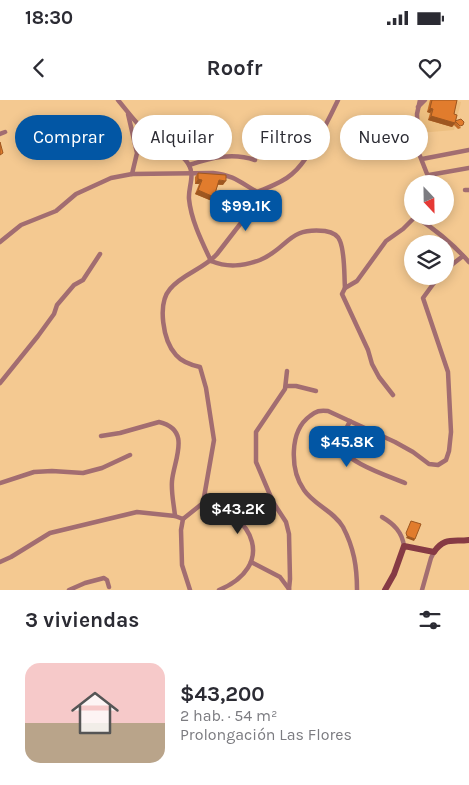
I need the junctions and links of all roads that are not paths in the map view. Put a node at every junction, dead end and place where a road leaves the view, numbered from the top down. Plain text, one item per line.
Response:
1 (118, 100) edge
2 (338, 100) edge
3 (420, 100) edge
4 (425, 100) edge
5 (126, 110) junction
6 (417, 114) joint
7 (469, 150) edge
8 (242, 156) edge
9 (428, 158) edge
10 (422, 160) edge
11 (189, 166) junction
12 (469, 168) edge
13 (132, 174) junction
14 (191, 174) junction
15 (429, 175) joint
16 (257, 192) junction
17 (407, 225) edge
18 (429, 225) edge
19 (0, 242) edge
20 (100, 254) dead end
21 (463, 256) junction
22 (211, 261) junction
23 (469, 262) edge
24 (454, 263) edge
25 (432, 285) edge
26 (345, 288) junction
27 (287, 371) dead end
28 (0, 383) edge
29 (286, 386) junction
30 (316, 391) dead end
31 (394, 396) dead end
32 (350, 421) junction
33 (101, 436) dead end
34 (130, 455) dead end
35 (0, 483) edge
36 (405, 483) dead end
37 (204, 503) junction
38 (175, 516) junction
39 (382, 517) dead end
40 (183, 519) junction
41 (469, 540) edge
42 (404, 546) junction
43 (434, 552) junction
44 (0, 562) edge
45 (251, 562) junction
46 (108, 587) dead end
47 (289, 589) edge
48 (69, 590) edge
49 (190, 590) edge
50 (218, 590) edge
51 (357, 590) edge
52 (385, 590) edge
53 (422, 590) edge

1 - 5 street
2 - 16 street
3 - 6 street
4 - 6 street
5 - 11 street
5 - 13 street
7 - 9 street
8 - 11 street
10 - 15 street
11 - 14 street
12 - 15 street
13 - 14 street
13 - 19 street
14 - 16 street
14 - 22 street
16 - 22 street
17 - 26 street
18 - 21 street
20 - 28 street
21 - 23 street
21 - 24 street
22 - 26 street
22 - 37 street
25 - 32 street
26 - 31 street
27 - 29 street
29 - 30 street
29 - 47 street
32 - 36 street
32 - 51 street
33 - 38 street
34 - 35 street
37 - 40 street
37 - 45 street
38 - 40 street
38 - 44 street
39 - 42 street
40 - 49 street
41 - 43 street
42 - 43 street
42 - 52 street
43 - 53 street
45 - 47 street
45 - 50 street
46 - 48 street

